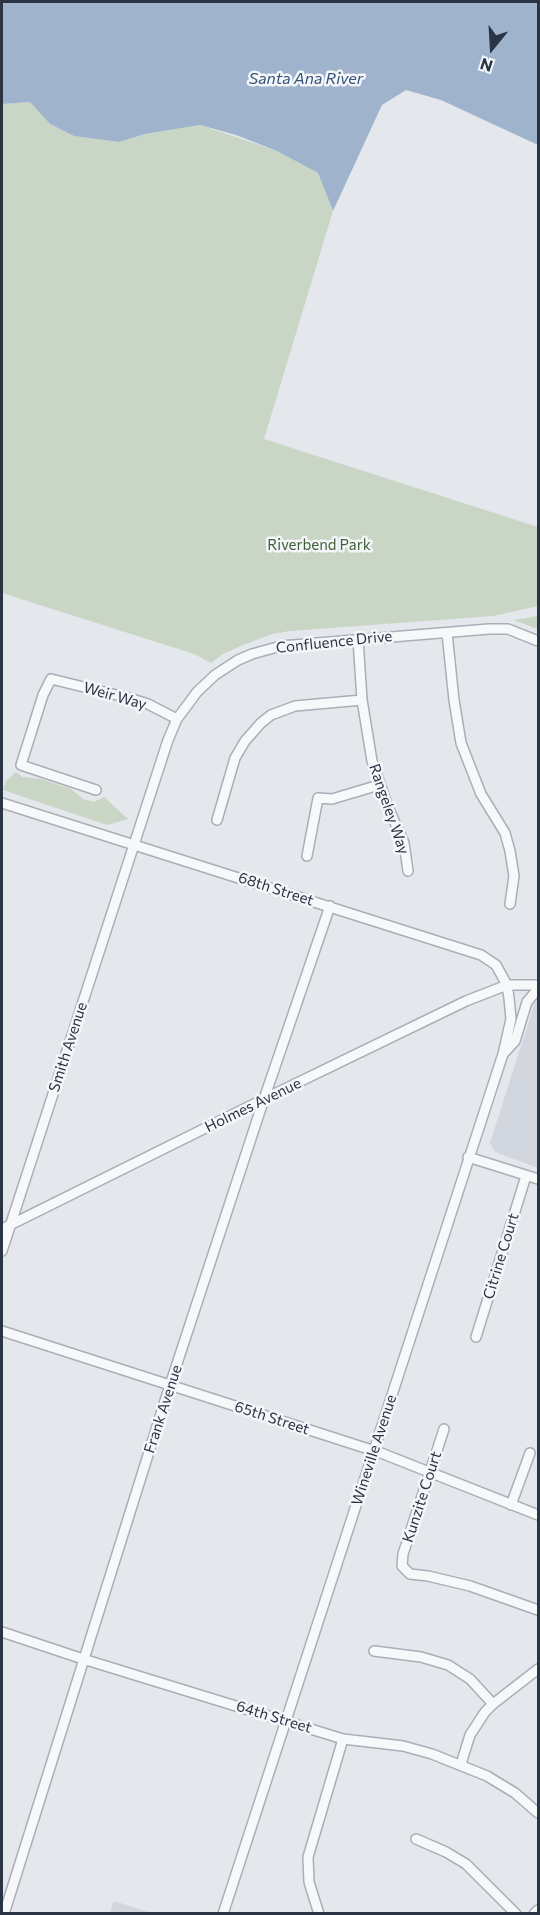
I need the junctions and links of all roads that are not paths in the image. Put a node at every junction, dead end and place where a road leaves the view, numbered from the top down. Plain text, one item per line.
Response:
1 (447, 633) junction
2 (358, 639) junction
3 (538, 642) edge
4 (362, 700) junction
5 (177, 719) junction
6 (379, 785) junction
7 (96, 790) dead end
8 (2, 803) edge
9 (217, 819) dead end
10 (134, 844) junction
11 (307, 856) dead end
12 (408, 871) dead end
13 (510, 904) dead end
14 (330, 906) junction
15 (507, 985) junction
16 (538, 987) edge
17 (502, 1054) junction
18 (264, 1099) junction
19 (468, 1157) junction
20 (526, 1176) junction
21 (538, 1179) edge
22 (6, 1227) edge
23 (2, 1251) edge
24 (2, 1331) edge
25 (476, 1337) dead end
26 (170, 1385) junction
27 (444, 1429) dead end
28 (374, 1451) junction
29 (530, 1452) dead end
30 (430, 1472) junction
31 (511, 1504) junction
32 (538, 1515) edge
33 (538, 1610) edge
34 (2, 1632) edge
35 (374, 1651) dead end
36 (82, 1659) junction
37 (538, 1669) edge
38 (493, 1704) junction
39 (286, 1721) junction
40 (343, 1738) junction
41 (461, 1764) junction
42 (538, 1813) edge
43 (416, 1839) dead end
44 (538, 1910) edge
45 (4, 1914) edge
46 (224, 1914) edge
47 (319, 1914) edge
48 (516, 1914) edge
49 (534, 1914) edge

1 - 2 street, Confluence Drive
1 - 3 street, Confluence Drive
1 - 13 street
2 - 4 street, Rangeley Way
2 - 5 street, Confluence Drive
4 - 6 street, Rangeley Way
4 - 9 street
5 - 7 street, Weir Way
5 - 10 street, Confluence Drive
6 - 11 street
6 - 12 street, Rangeley Way
8 - 10 street, 68th Street
10 - 14 street, 68th Street
10 - 22 street, Smith Avenue
14 - 15 street, 68th Street
14 - 18 street, Frank Avenue
15 - 16 street
15 - 17 street, Wineville Avenue
15 - 18 street, Holmes Avenue
16 - 17 street
17 - 19 street, Wineville Avenue
18 - 22 street, Holmes Avenue
18 - 26 street, Frank Avenue
19 - 20 street
19 - 28 street, Wineville Avenue
20 - 21 street
20 - 25 street, Citrine Court
22 - 23 street, Smith Avenue
24 - 26 street, 65th Street
26 - 28 street, 65th Street
26 - 36 street, Frank Avenue
27 - 30 street, Kunzite Court
28 - 30 street, 65th Street
28 - 39 street, Wineville Avenue
29 - 31 street
30 - 31 street, 65th Street
30 - 33 street, Kunzite Court
31 - 32 street, 65th Street
34 - 36 street, 64th Street
35 - 38 street
36 - 39 street, 64th Street
36 - 45 street, Frank Avenue
37 - 38 street
38 - 41 street
39 - 40 street, 64th Street
39 - 46 street, Wineville Avenue
40 - 41 street, 64th Street
40 - 47 street
41 - 42 street, 64th Street
43 - 48 street
44 - 49 street

